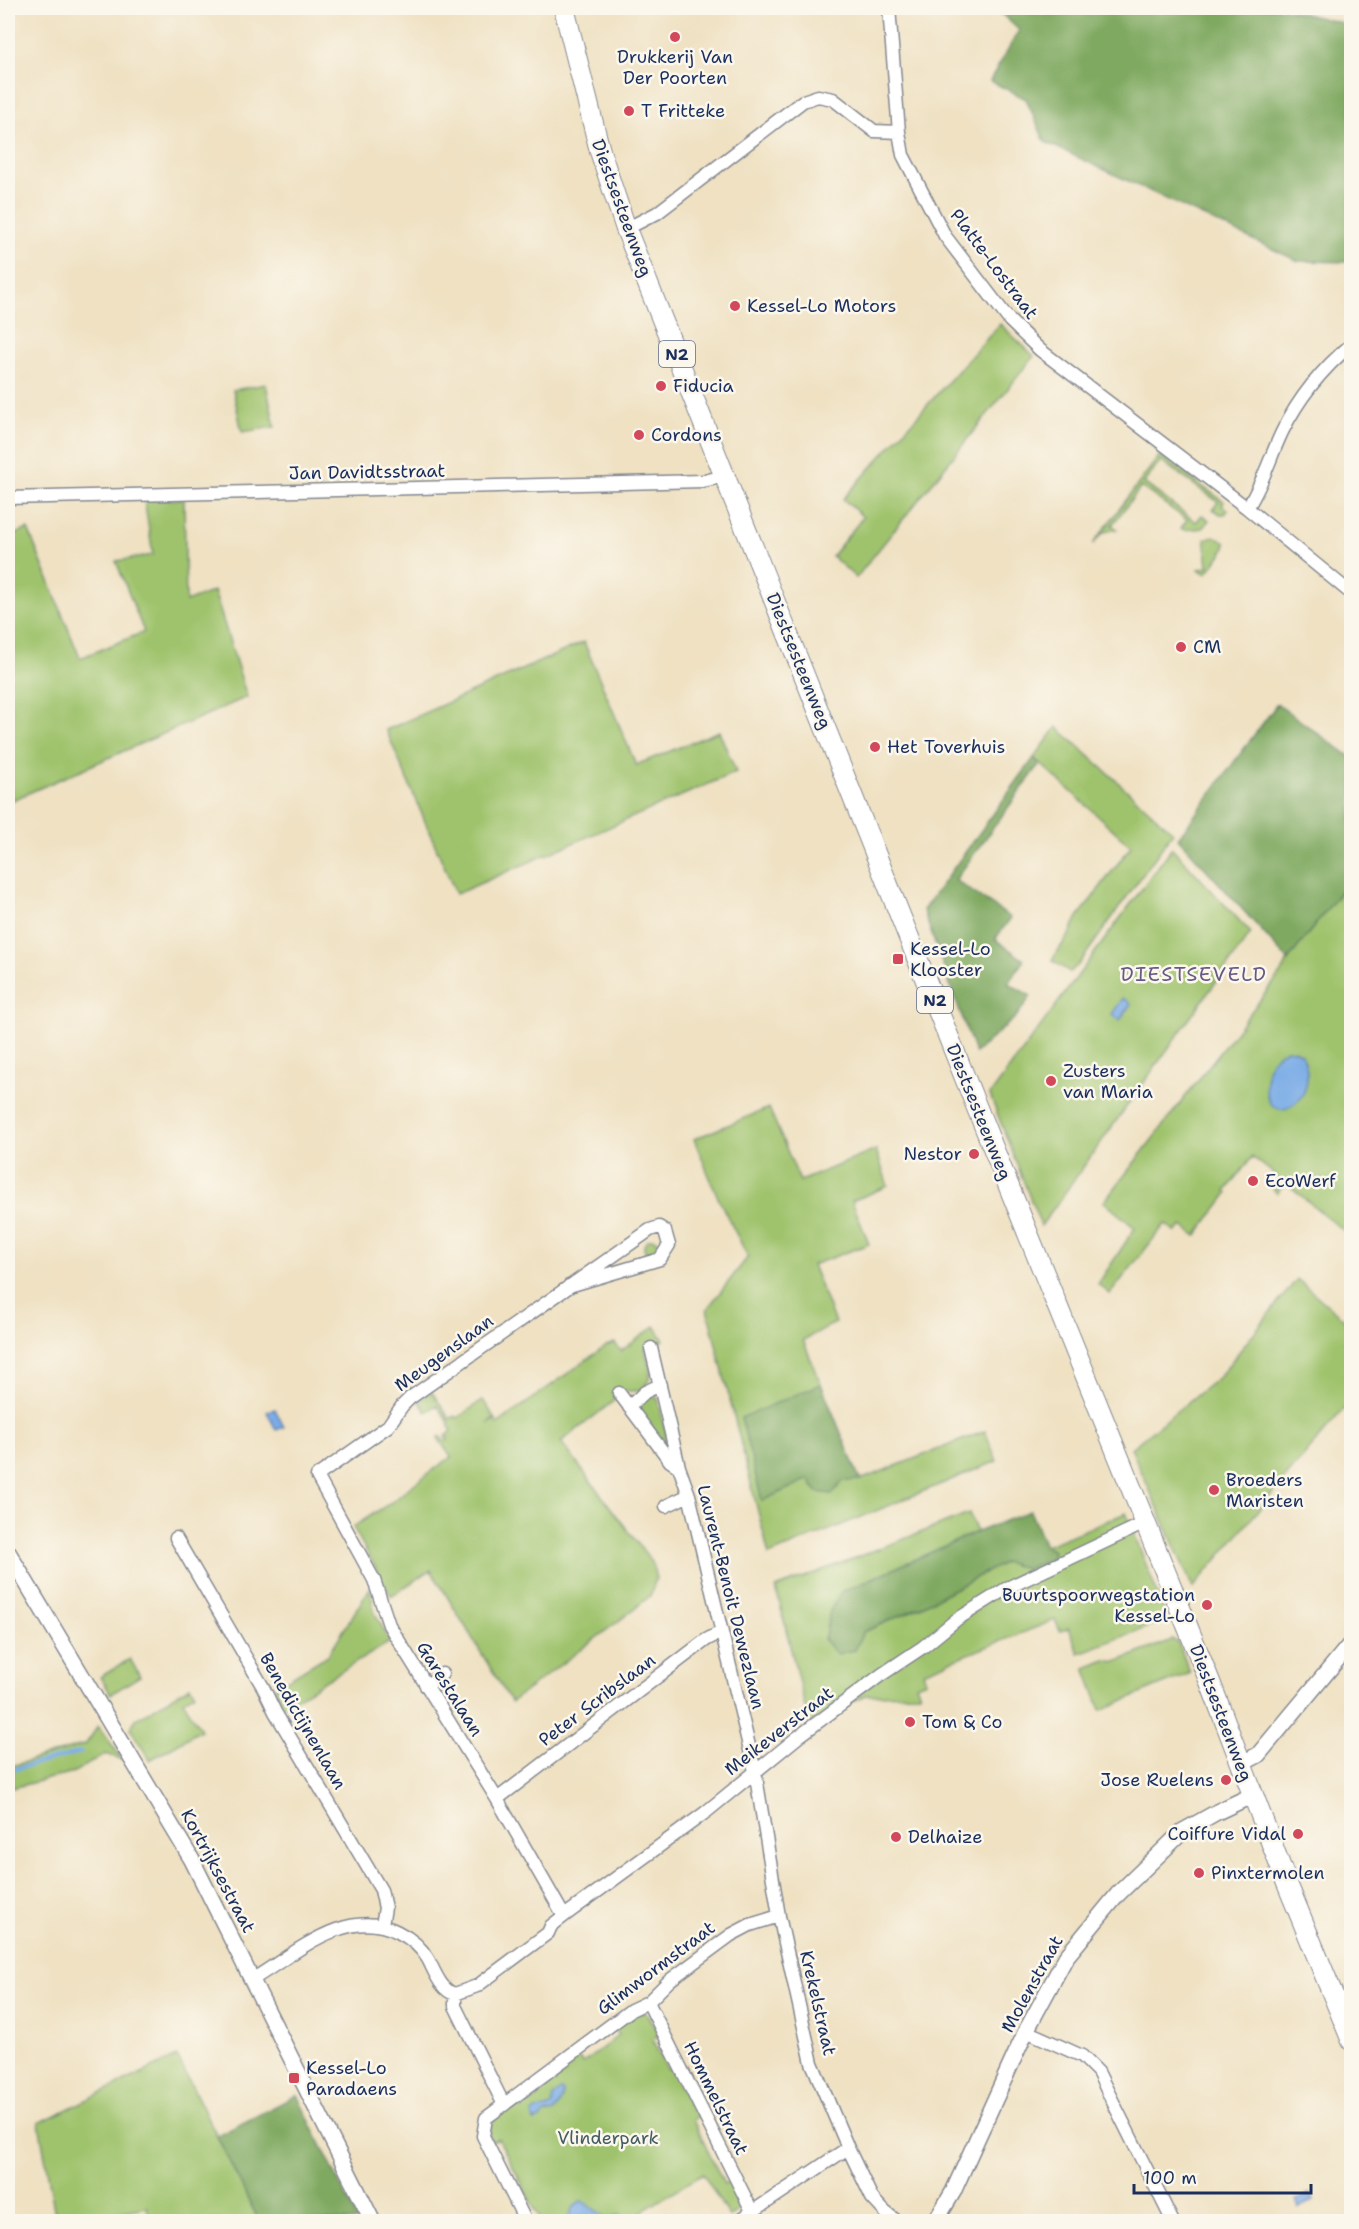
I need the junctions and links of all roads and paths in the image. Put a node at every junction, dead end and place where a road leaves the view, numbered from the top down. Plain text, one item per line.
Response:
1 (564, 8) edge
2 (889, 8) edge
3 (899, 132) junction
4 (626, 229) junction
5 (1352, 345) edge
6 (726, 476) junction
7 (8, 498) edge
8 (1247, 508) junction
9 (1352, 594) edge
10 (630, 1244) junction
11 (638, 1266) junction
12 (569, 1286) junction
13 (651, 1348) dead end
14 (660, 1385) junction
15 (619, 1393) dead end
16 (629, 1407) junction
17 (679, 1467) junction
18 (317, 1476) joint
19 (688, 1495) junction
20 (666, 1506) dead end
21 (1145, 1523) junction
22 (176, 1538) dead end
23 (8, 1552) edge
24 (721, 1632) junction
25 (1352, 1642) edge
26 (442, 1674) dead end
27 (426, 1686) junction
28 (1241, 1764) junction
29 (755, 1771) junction
30 (1253, 1796) junction
31 (496, 1800) junction
32 (564, 1916) junction
33 (779, 1916) junction
34 (382, 1925) junction
35 (253, 1979) junction
36 (455, 1994) junction
37 (648, 2002) junction
38 (1026, 2031) junction
39 (1352, 2041) edge
40 (504, 2104) junction
41 (848, 2148) junction
42 (752, 2211) junction
43 (373, 2222) edge
44 (526, 2222) edge
45 (737, 2222) edge
46 (898, 2222) edge
47 (935, 2222) edge
48 (1173, 2222) edge

1 - 4 main road, Diestsesteenweg / N2
2 - 3 street, Platte-Lostraat
3 - 4 street
3 - 8 street, Platte-Lostraat
4 - 6 main road, Diestsesteenweg / N2
5 - 8 street
6 - 7 street, Jan Davidtsstraat
6 - 21 main road, Diestsesteenweg / N2
8 - 9 street, Platte-Lostraat
10 - 11 street
10 - 11 street, Meugenslaan
10 - 12 street, Meugenslaan
11 - 12 street, Meugenslaan
12 - 18 street, Meugenslaan
13 - 14 street, Laurent-Benoit Dewezlaan
14 - 16 street
14 - 17 street, Laurent-Benoit Dewezlaan
15 - 16 street, Laurent-Benoit Dewezlaan
16 - 17 street, Laurent-Benoit Dewezlaan
17 - 19 street, Laurent-Benoit Dewezlaan
18 - 27 street, Garestalaan
19 - 20 street
19 - 24 street, Laurent-Benoit Dewezlaan
21 - 28 main road, Diestsesteenweg / N2
21 - 29 street, Meikeverstraat
22 - 34 street, Benedictijnenlaan
23 - 35 street, Kortrijksestraat
24 - 29 street, Laurent-Benoit Dewezlaan
24 - 31 street, Peter Scribslaan
25 - 28 street
26 - 27 street
27 - 31 street, Garestalaan
28 - 30 main road, Diestsesteenweg / N2
29 - 32 street, Meikeverstraat
29 - 33 street, Krekelstraat
30 - 38 street, Molenstraat
30 - 39 main road, Diestsesteenweg / N2
31 - 32 street, Garestalaan
32 - 36 street, Meikeverstraat
33 - 37 street, Glimwormstraat
33 - 41 street, Krekelstraat
34 - 35 street
34 - 36 street
35 - 43 street, Kortrijksestraat
36 - 40 street
37 - 40 street, Glimwormstraat
37 - 42 street, Hommelstraat
38 - 47 street, Molenstraat
38 - 48 street
40 - 44 street, Glimwormstraat
41 - 42 street
41 - 46 street, Krekelstraat
42 - 45 street

